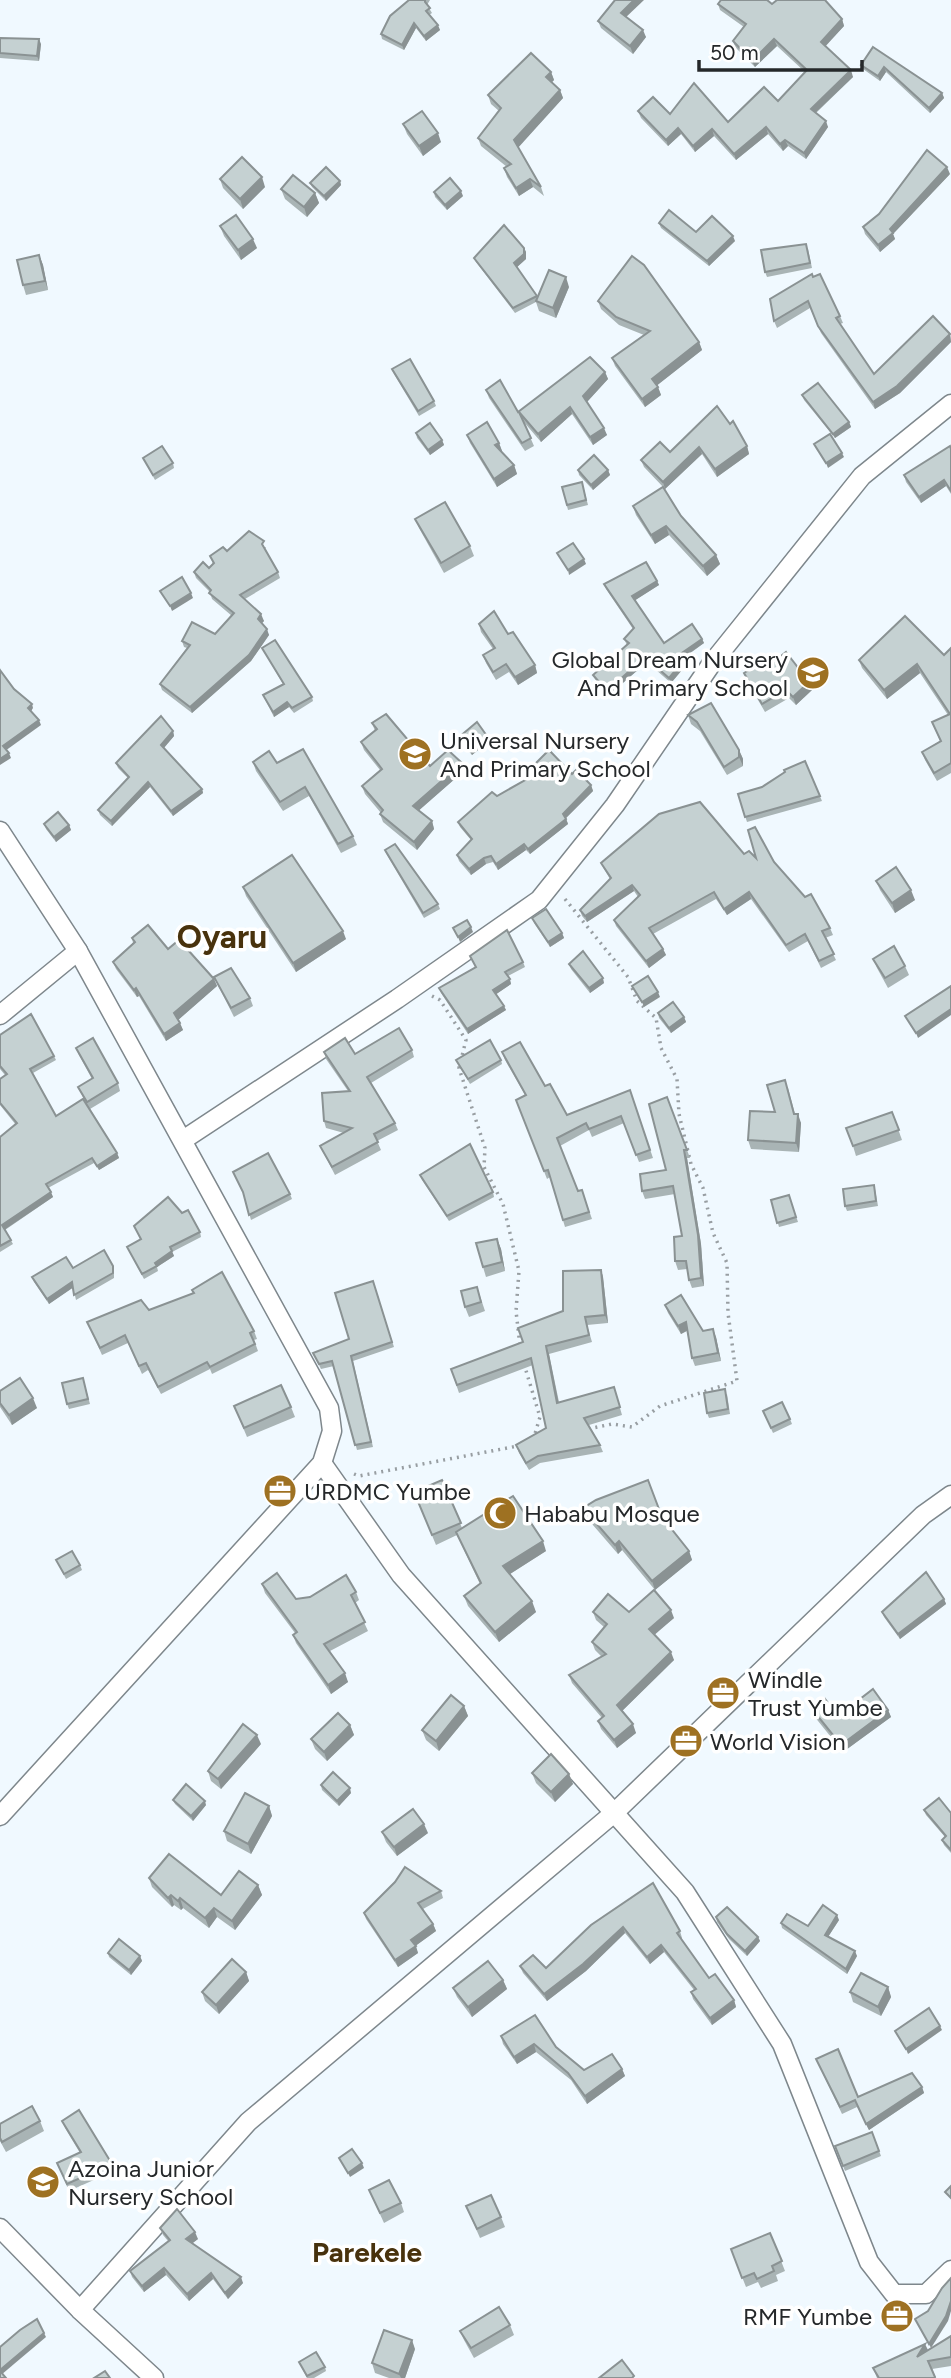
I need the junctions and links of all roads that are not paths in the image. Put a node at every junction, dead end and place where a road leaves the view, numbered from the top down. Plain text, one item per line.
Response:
1 (951, 404) edge
2 (0, 831) edge
3 (78, 951) junction
4 (0, 1015) edge
5 (183, 1140) junction
6 (322, 1463) junction
7 (951, 1495) edge
8 (614, 1813) junction
9 (0, 1816) edge
10 (0, 2228) edge
11 (951, 2270) edge
12 (80, 2310) junction
13 (154, 2378) edge

1 - 5 street
2 - 3 street
3 - 4 street
3 - 5 street
5 - 6 street
6 - 8 street
6 - 9 street
7 - 8 street
8 - 11 street
8 - 12 street
10 - 12 street
12 - 13 street

